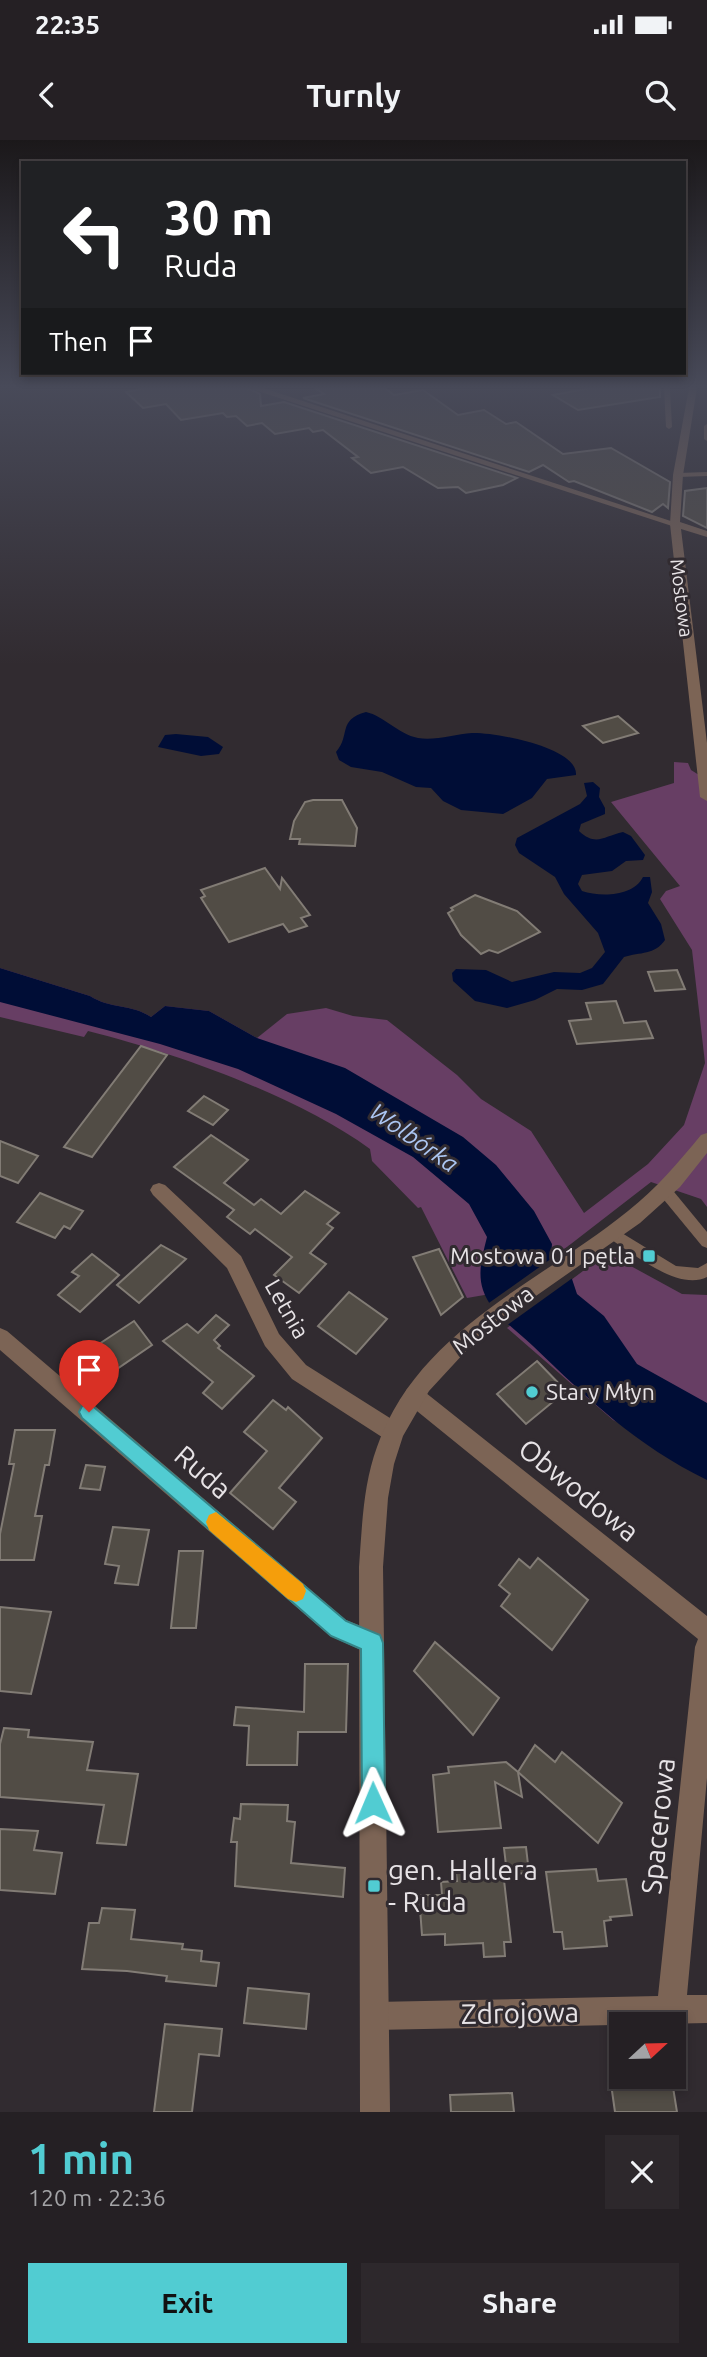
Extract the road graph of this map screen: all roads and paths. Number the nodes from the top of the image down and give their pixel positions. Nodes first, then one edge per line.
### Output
1 (538, 480) edge
2 (678, 480) edge
3 (675, 524) junction
4 (707, 534) edge
5 (707, 797) edge
6 (707, 1140) edge
7 (159, 1189) dead end
8 (665, 1191) junction
9 (612, 1233) junction
10 (707, 1242) edge
11 (707, 1269) edge
12 (2, 1341) edge
13 (414, 1396) junction
14 (393, 1432) junction
15 (707, 1631) edge
16 (372, 1643) junction
17 (707, 1647) edge
18 (707, 2009) edge
19 (671, 2011) junction
20 (375, 2015) junction
21 (375, 2112) edge

1 - 3 street
2 - 3 street, Mostowa
3 - 4 street
3 - 5 street, Mostowa
6 - 8 street, Mostowa
7 - 14 street, Letnia
8 - 9 street, Mostowa
8 - 10 lane
9 - 11 lane
9 - 13 street, Mostowa
12 - 16 street, Ruda
13 - 14 street, Mostowa
13 - 15 street, Obwodowa
14 - 16 street, Mostowa
16 - 20 street, Mostowa
17 - 19 street, Spacerowa
18 - 19 street, Zdrojowa
19 - 20 street, Zdrojowa
20 - 21 street, Mostowa

